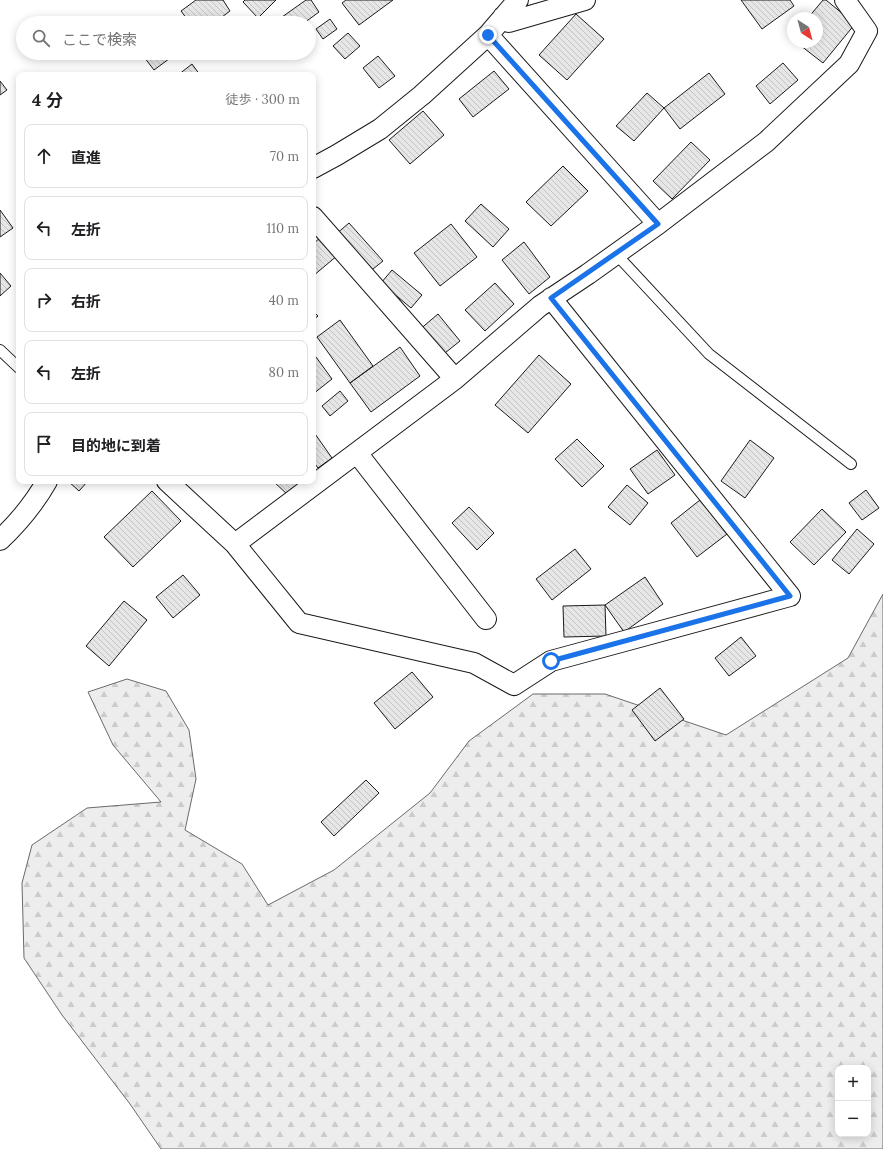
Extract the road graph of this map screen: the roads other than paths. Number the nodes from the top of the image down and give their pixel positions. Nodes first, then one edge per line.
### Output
1 (518, 0) edge
2 (585, 0) edge
3 (845, 0) edge
4 (503, 17) junction
5 (488, 35) junction
6 (316, 166) edge
7 (316, 220) edge
8 (658, 224) junction
9 (616, 254) junction
10 (551, 298) junction
11 (0, 350) edge
12 (16, 365) edge
13 (455, 379) junction
14 (357, 453) junction
15 (851, 464) dead end
16 (45, 484) edge
17 (170, 484) edge
18 (315, 484) edge
19 (316, 484) edge
20 (0, 540) edge
21 (235, 544) junction
22 (486, 619) dead end

1 - 4 street
2 - 4 street
3 - 8 street
4 - 5 street
5 - 6 street
5 - 8 street
7 - 13 street
8 - 9 street
9 - 10 street
9 - 15 lane
10 - 13 street
10 - 21 street
11 - 12 lane
13 - 14 street
14 - 19 street
14 - 22 street
16 - 20 street
17 - 21 street
18 - 21 street

